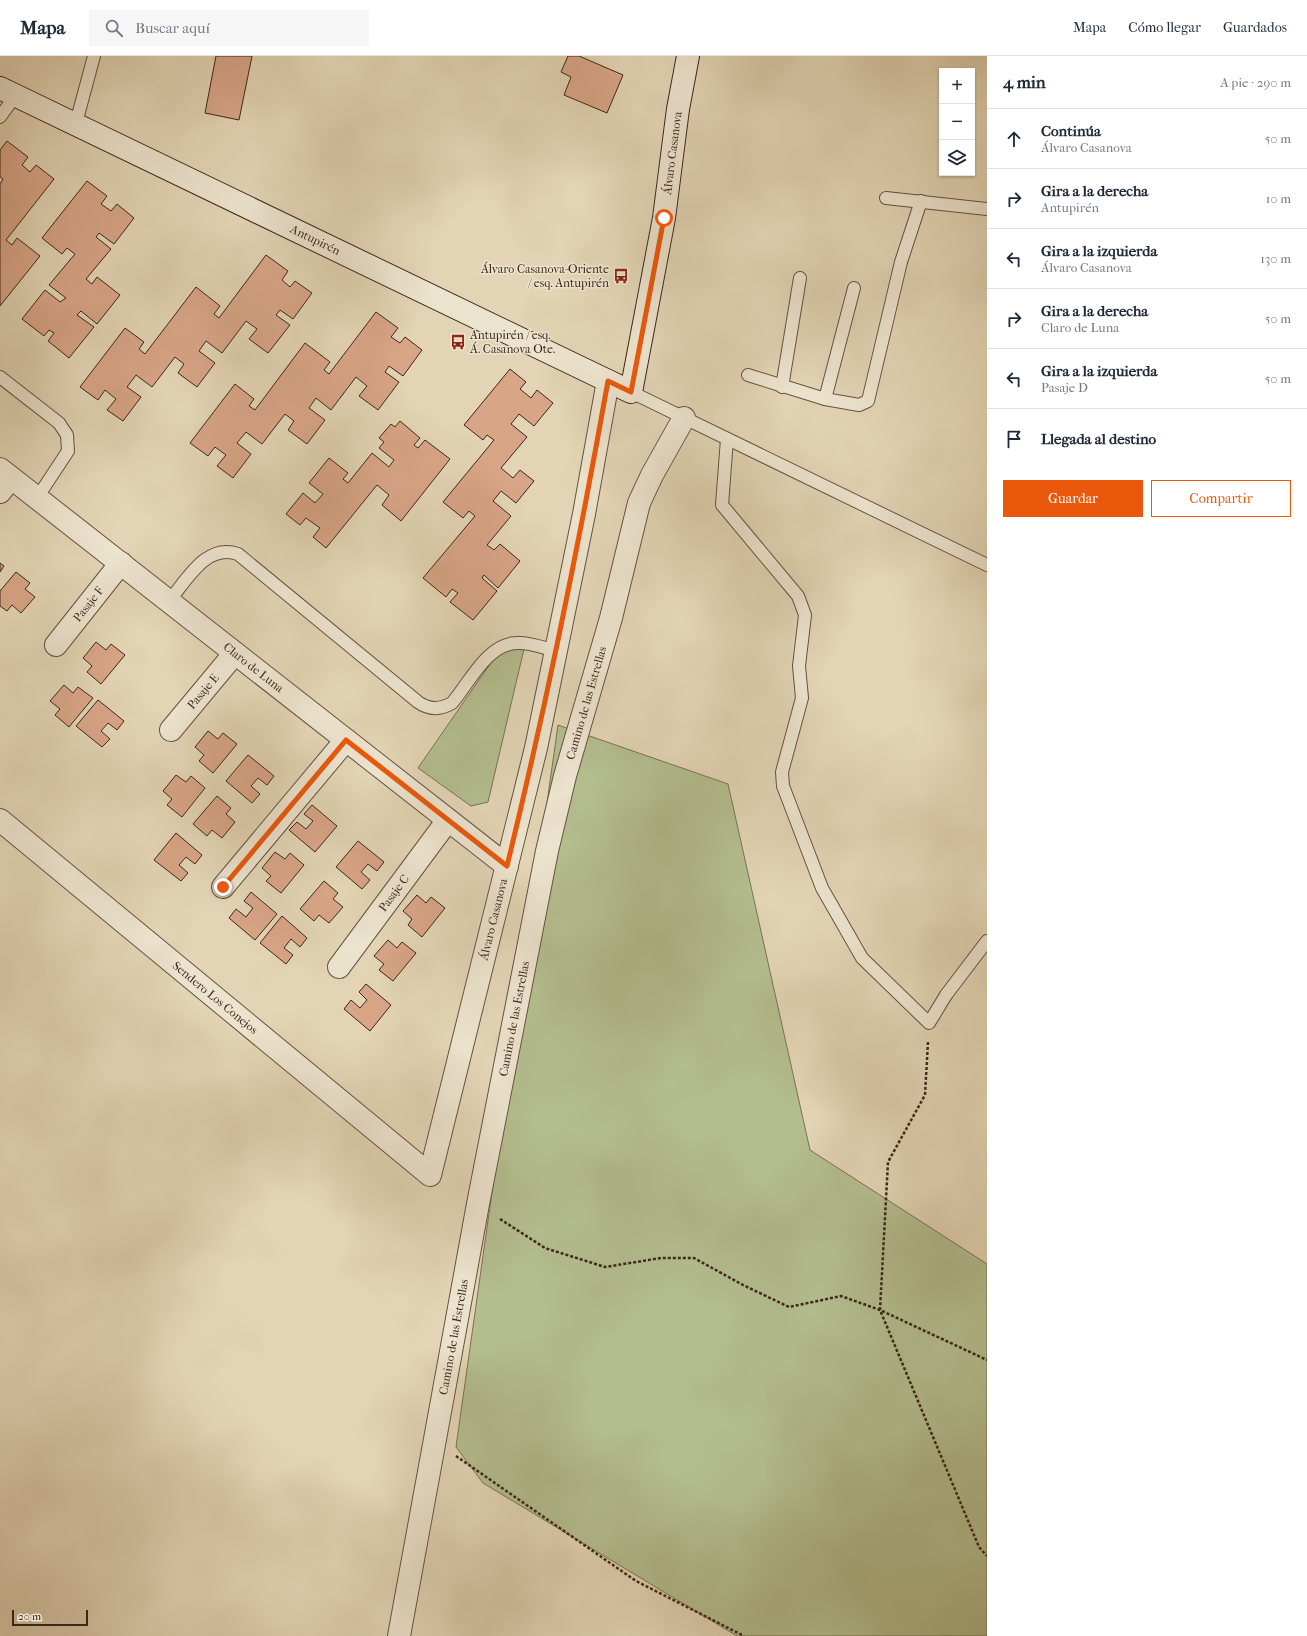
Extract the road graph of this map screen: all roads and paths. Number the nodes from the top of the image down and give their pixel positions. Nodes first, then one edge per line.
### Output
1 (94, 56) edge
2 (688, 56) edge
3 (8, 92) edge
4 (0, 117) edge
5 (76, 123) junction
6 (886, 198) dead end
7 (921, 201) junction
8 (987, 209) edge
9 (800, 278) dead end
10 (854, 288) dead end
11 (748, 375) dead end
12 (0, 377) edge
13 (608, 381) junction
14 (782, 387) junction
15 (631, 392) junction
16 (825, 399) junction
17 (684, 418) junction
18 (728, 439) junction
19 (4, 479) edge
20 (37, 498) junction
21 (121, 563) junction
22 (987, 565) edge
23 (169, 601) junction
24 (56, 645) dead end
25 (556, 651) junction
26 (235, 652) junction
27 (171, 730) dead end
28 (346, 740) junction
29 (0, 820) edge
30 (448, 820) junction
31 (507, 866) junction
32 (223, 887) dead end
33 (987, 941) edge
34 (339, 967) dead end
35 (929, 1023) junction
36 (430, 1175) joint
37 (478, 1204) junction
38 (880, 1310) junction
39 (987, 1360) edge
40 (435, 1441) junction
41 (987, 1556) edge
42 (399, 1636) edge
43 (744, 1636) edge

1 - 5 lane
2 - 15 street, Álvaro Casanova
3 - 4 lane
3 - 5 street, Antupirén
5 - 13 street, Antupirén
6 - 7 lane
7 - 8 lane
7 - 16 lane
9 - 14 lane
10 - 16 lane
11 - 14 lane
12 - 20 lane
13 - 15 street, Antupirén
13 - 25 street, Álvaro Casanova
14 - 16 lane
15 - 17 lane
17 - 18 lane
17 - 37 street, Camino de las Estrellas
18 - 22 lane
18 - 35 lane
19 - 20 street, Claro de Luna
20 - 21 street, Claro de Luna
21 - 23 street, Claro de Luna
21 - 24 street, Pasaje F
23 - 25 lane
23 - 26 street, Claro de Luna
25 - 31 street, Álvaro Casanova
26 - 27 street, Pasaje E
26 - 28 street, Claro de Luna
28 - 30 street, Claro de Luna
28 - 32 street
29 - 36 street, Sendero Los Conejos
30 - 31 street, Claro de Luna
30 - 34 street, Pasaje C
31 - 36 street, Álvaro Casanova
33 - 35 lane
35 - 38 path
37 - 38 path
37 - 40 street, Camino de las Estrellas
38 - 39 path
38 - 41 path
40 - 42 street, Camino de las Estrellas
40 - 43 path

